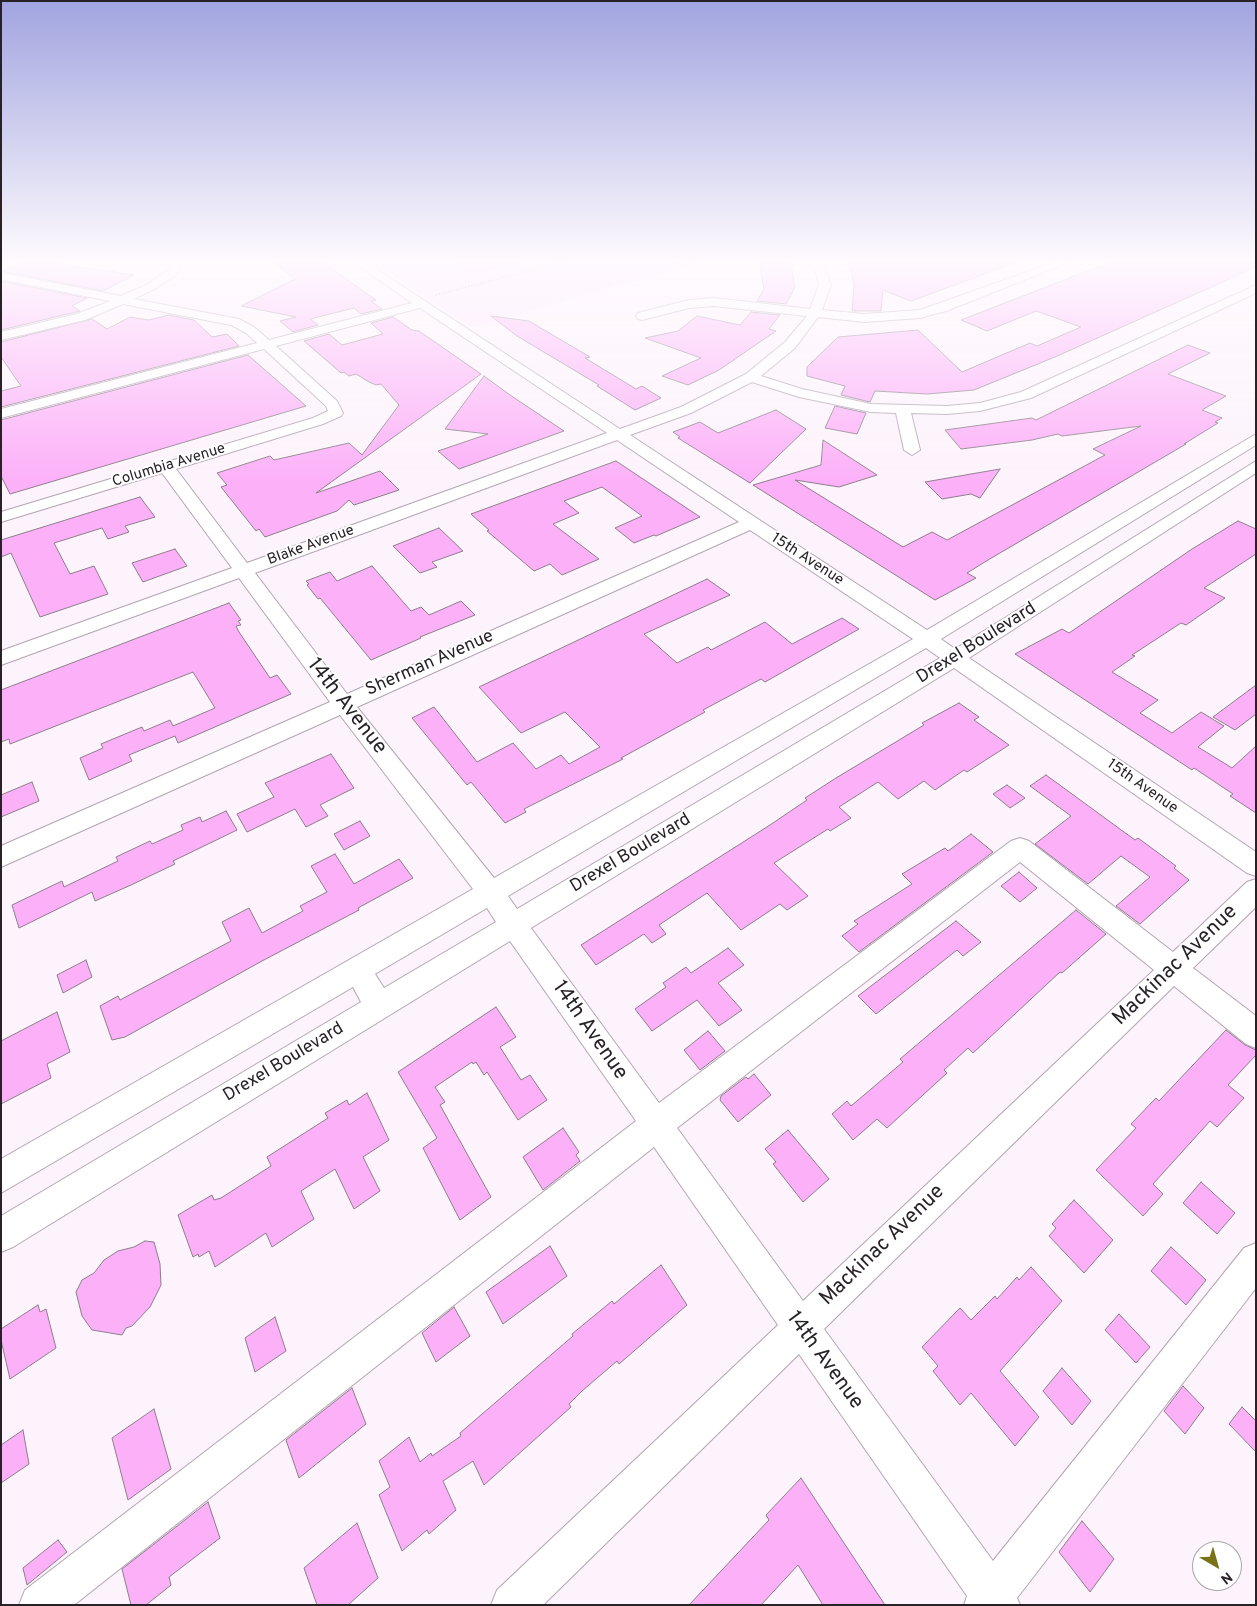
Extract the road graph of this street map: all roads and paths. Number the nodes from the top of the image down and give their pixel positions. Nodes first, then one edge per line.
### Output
1 (254, 334) edge
2 (306, 334) edge
3 (476, 334) edge
4 (798, 334) edge
5 (1157, 334) edge
6 (267, 345) junction
7 (751, 377) junction
8 (904, 410) junction
9 (1, 414) edge
10 (620, 434) junction
11 (1255, 440) edge
12 (912, 450) dead end
13 (1256, 466) edge
14 (166, 467) junction
15 (1, 517) edge
16 (751, 523) junction
17 (243, 571) junction
18 (995, 598) junction
19 (1023, 615) junction
20 (927, 639) junction
21 (1, 658) edge
22 (955, 658) junction
23 (851, 684) junction
24 (342, 703) junction
25 (879, 704) junction
26 (605, 827) junction
27 (630, 854) junction
28 (1, 857) edge
29 (1256, 866) edge
30 (1256, 890) edge
31 (491, 893) junction
32 (514, 924) junction
33 (1174, 969) junction
34 (358, 970) junction
35 (379, 1006) junction
36 (1256, 1034) edge
37 (655, 1126) junction
38 (1, 1177) edge
39 (1, 1234) edge
40 (1256, 1260) edge
41 (800, 1327) junction
42 (992, 1602) edge
43 (40, 1605) edge
44 (512, 1605) edge

1 - 6 street
2 - 6 street
3 - 10 street, 15th Avenue
4 - 7 street, Blake Avenue
5 - 8 street
6 - 9 street
6 - 14 street, Columbia Avenue
7 - 8 street
7 - 10 street, Blake Avenue
8 - 12 street
10 - 16 street, 15th Avenue
10 - 17 street, Blake Avenue
11 - 18 street, Drexel Boulevard
13 - 19 street, Drexel Boulevard
14 - 15 street, Columbia Avenue
14 - 17 street, 14th Avenue
16 - 20 street, 15th Avenue
16 - 24 street, Sherman Avenue
17 - 21 street, Blake Avenue
17 - 24 street, 14th Avenue
18 - 19 street
18 - 20 street, Drexel Boulevard
19 - 22 street, Drexel Boulevard
20 - 22 street, 15th Avenue
20 - 23 street, Drexel Boulevard
22 - 25 street, Drexel Boulevard
22 - 29 street, 15th Avenue
23 - 25 street
23 - 26 street, Drexel Boulevard
24 - 28 street, Sherman Avenue
24 - 31 street, 14th Avenue
25 - 27 street, Drexel Boulevard
26 - 27 street
26 - 31 street, Drexel Boulevard
27 - 32 street, Drexel Boulevard
30 - 33 street, Mackinac Avenue
31 - 32 street, 14th Avenue
31 - 34 street, Drexel Boulevard
32 - 35 street, Drexel Boulevard
32 - 37 street, 14th Avenue
33 - 36 street
33 - 37 street
33 - 41 street, Mackinac Avenue
34 - 35 street
34 - 38 street, Drexel Boulevard
35 - 39 street, Drexel Boulevard
37 - 41 street, 14th Avenue
37 - 43 street
40 - 42 street
41 - 42 street, 14th Avenue
41 - 44 street, Mackinac Avenue

